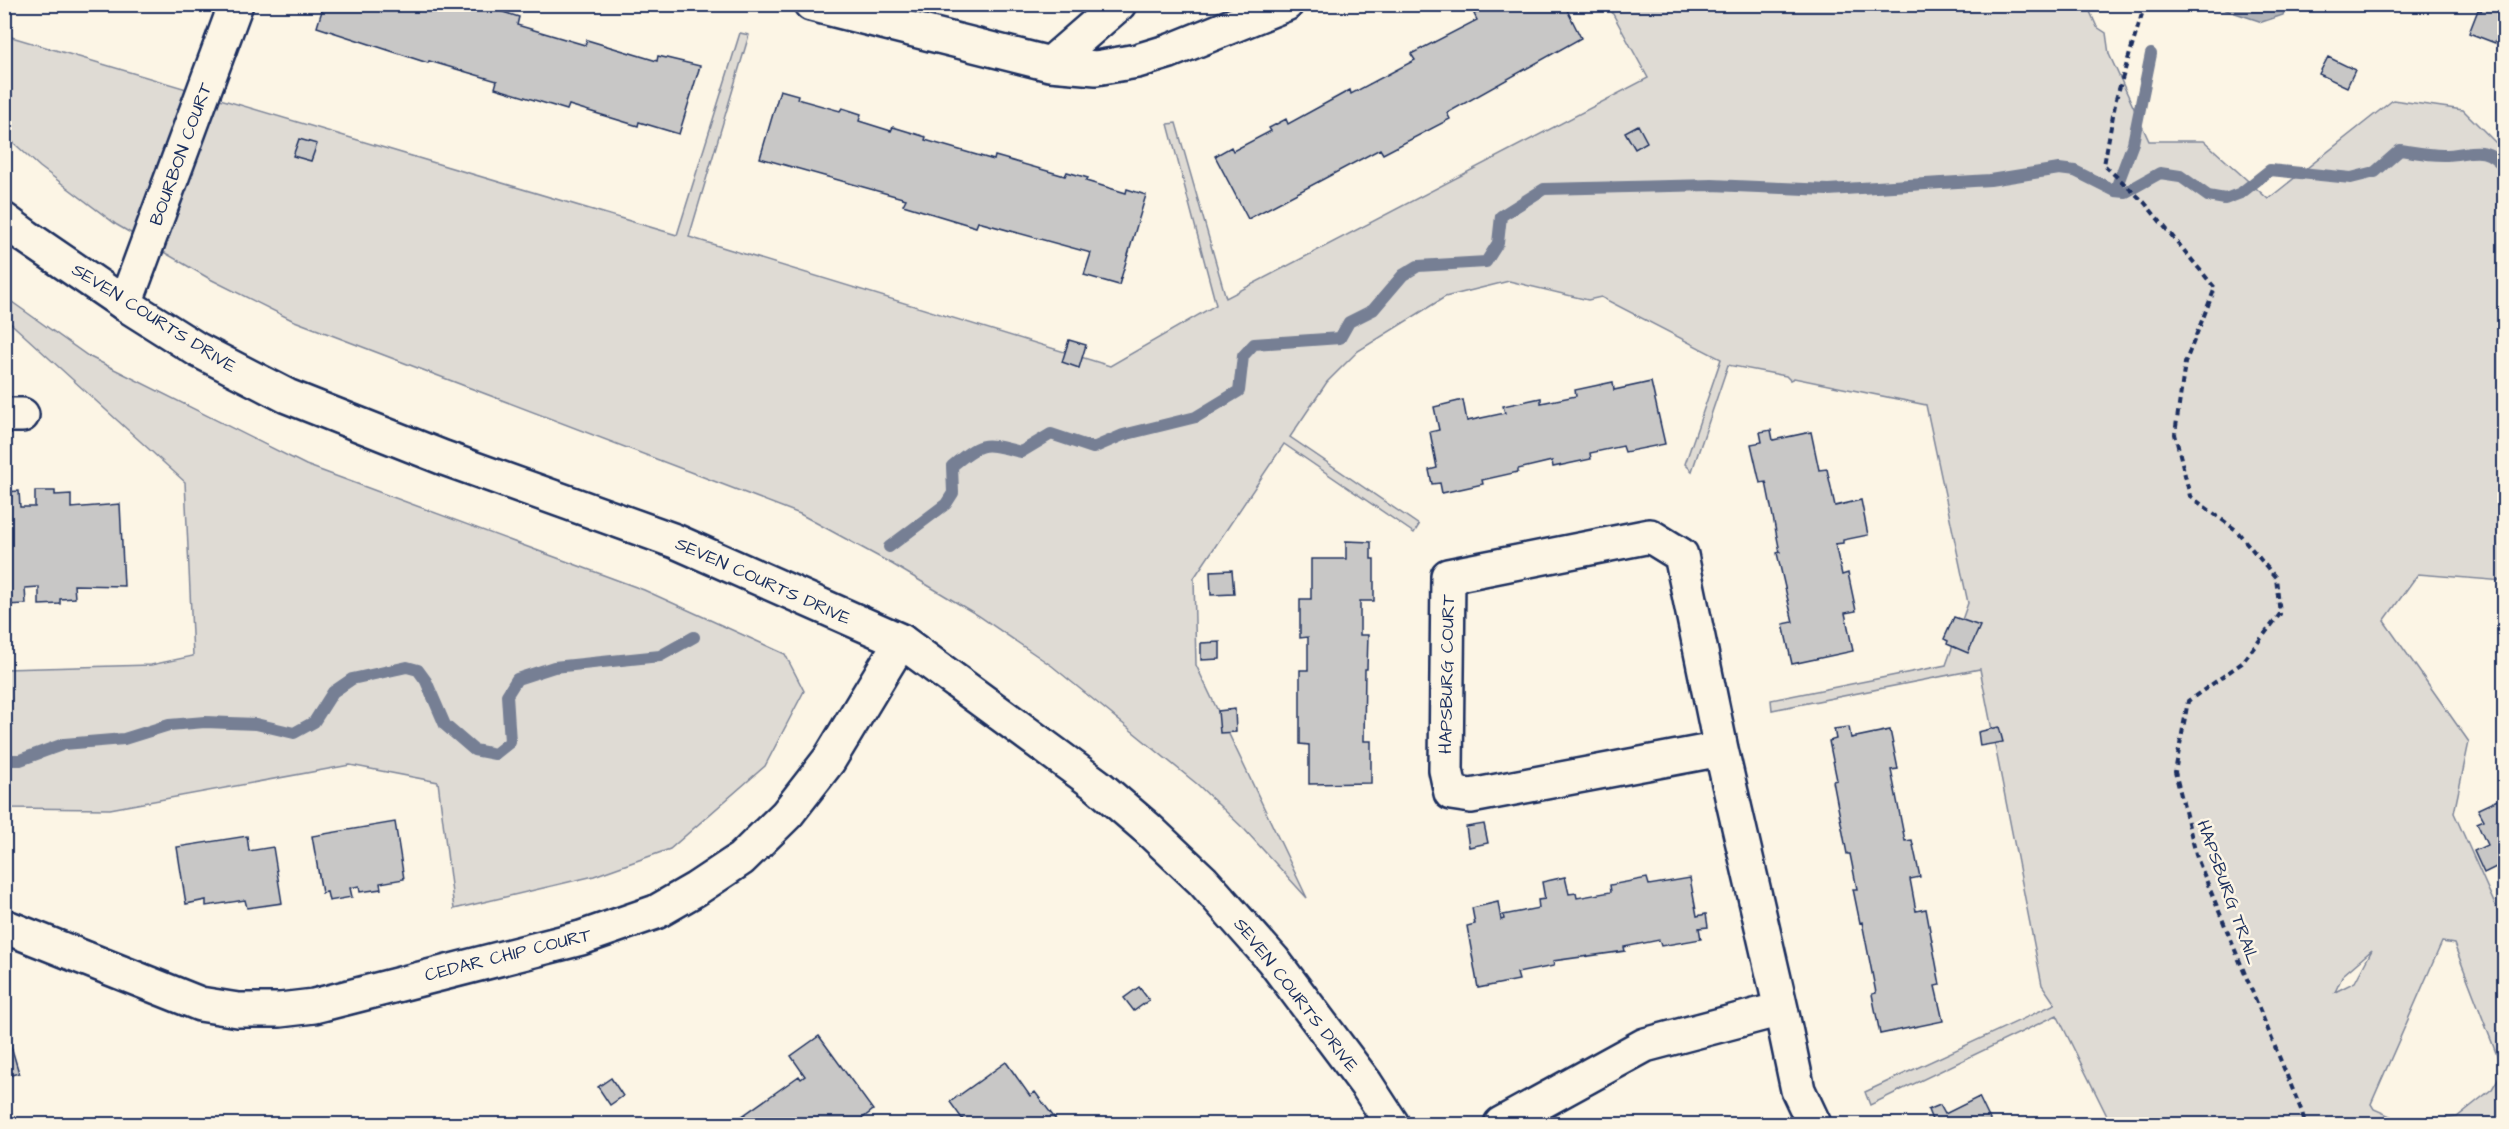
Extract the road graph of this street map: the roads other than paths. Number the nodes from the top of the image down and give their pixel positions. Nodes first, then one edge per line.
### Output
1 (237, 4) edge
2 (811, 4) edge
3 (1119, 4) edge
4 (1286, 4) edge
5 (1050, 64) junction
6 (4, 220) edge
7 (125, 304) junction
8 (901, 641) junction
9 (1721, 748) junction
10 (4, 926) edge
11 (1782, 1009) junction
12 (1392, 1125) edge
13 (1501, 1125) edge
14 (1814, 1125) edge

1 - 7 street, BOURBON COURT
2 - 5 street
3 - 5 street
4 - 5 street
6 - 7 street, SEVEN COURTS DRIVE
7 - 8 street, SEVEN COURTS DRIVE
8 - 10 street, CEDAR CHIP COURT
8 - 12 street, SEVEN COURTS DRIVE
9 - 9 street, HAPSBURG COURT
9 - 11 street, HAPSBURG COURT
11 - 13 street
11 - 14 street, HAPSBURG COURT

